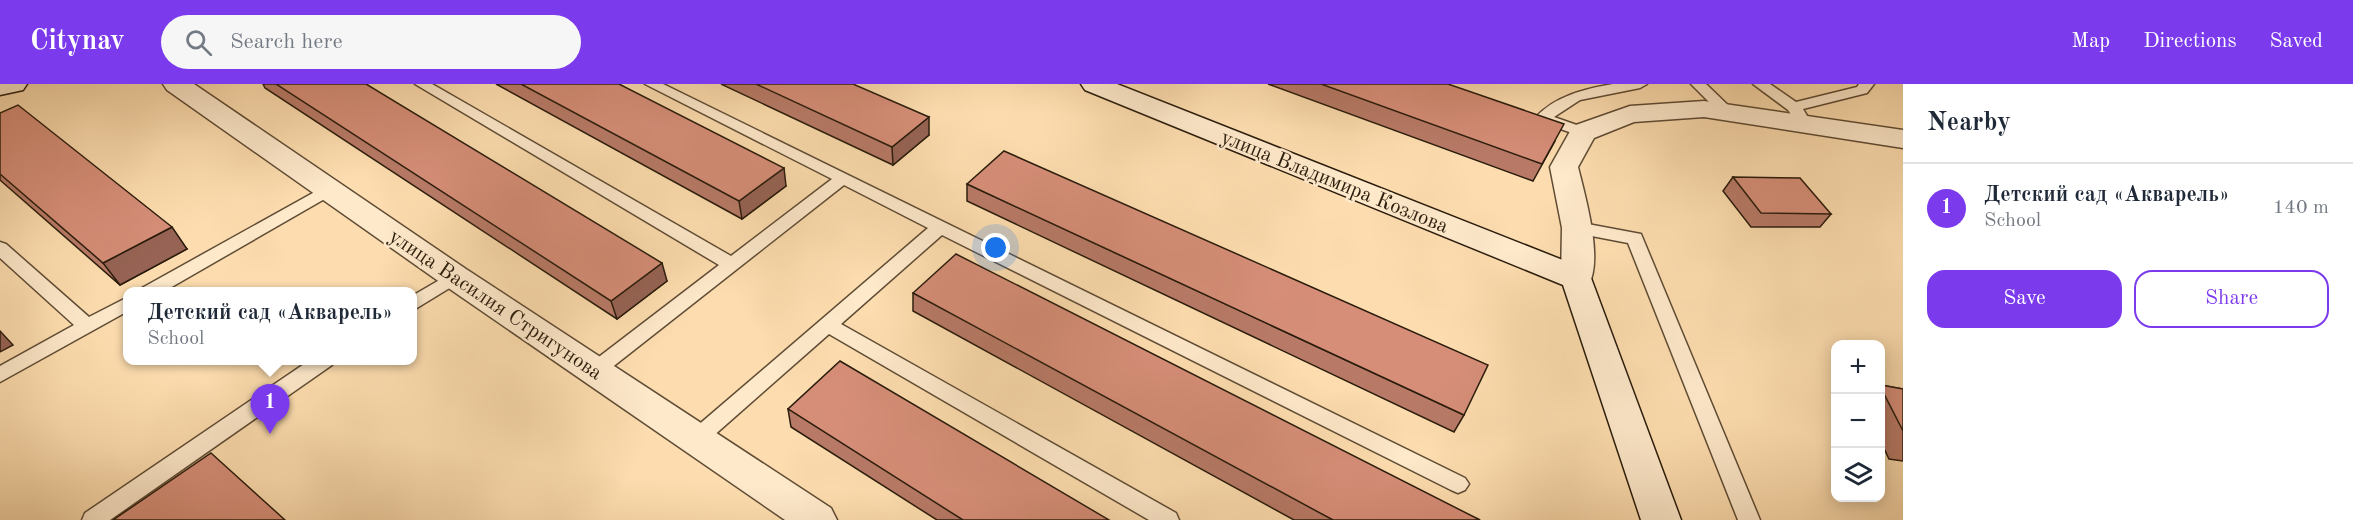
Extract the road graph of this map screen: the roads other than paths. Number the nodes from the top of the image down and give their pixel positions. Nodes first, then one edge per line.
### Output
1 (14, 84) edge
2 (176, 84) edge
3 (422, 84) edge
4 (652, 84) edge
5 (1094, 84) edge
6 (1640, 84) edge
7 (1698, 84) edge
8 (1760, 84) edge
9 (1867, 84) edge
10 (0, 87) edge
11 (1522, 111) edge
12 (1728, 112) junction
13 (1799, 115) junction
14 (1545, 119) junction
15 (1583, 132) junction
16 (1903, 139) edge
17 (843, 178) junction
18 (329, 189) junction
19 (940, 227) junction
20 (1577, 228) junction
21 (0, 248) edge
22 (730, 264) junction
23 (455, 277) junction
24 (1577, 278) junction
25 (155, 287) edge
26 (417, 301) edge
27 (123, 306) edge
28 (828, 325) junction
29 (87, 326) junction
30 (319, 365) edge
31 (594, 371) junction
32 (0, 375) edge
33 (696, 439) junction
34 (1458, 484) dead end
35 (93, 520) edge
36 (817, 520) edge
37 (1168, 520) edge
38 (1661, 520) edge
39 (1749, 520) edge

1 - 10 street
2 - 18 street, улица Василия Стригунова
3 - 22 lane
4 - 17 lane
5 - 24 street, улица Владимира Козлова
6 - 14 lane
7 - 12 lane
8 - 13 lane
9 - 13 lane
11 - 14 lane
12 - 13 street
12 - 15 street
13 - 16 street
14 - 15 lane
15 - 20 street
17 - 19 lane
17 - 22 lane
18 - 23 street, улица Василия Стригунова
18 - 25 lane
19 - 28 lane
19 - 34 lane
20 - 24 street
20 - 39 lane
21 - 29 lane
22 - 31 lane
23 - 26 lane
23 - 31 street, улица Василия Стригунова
24 - 38 street
27 - 29 lane
28 - 33 lane
28 - 37 lane
29 - 32 lane
30 - 35 lane
31 - 33 street, улица Василия Стригунова
33 - 36 street, улица Василия Стригунова

